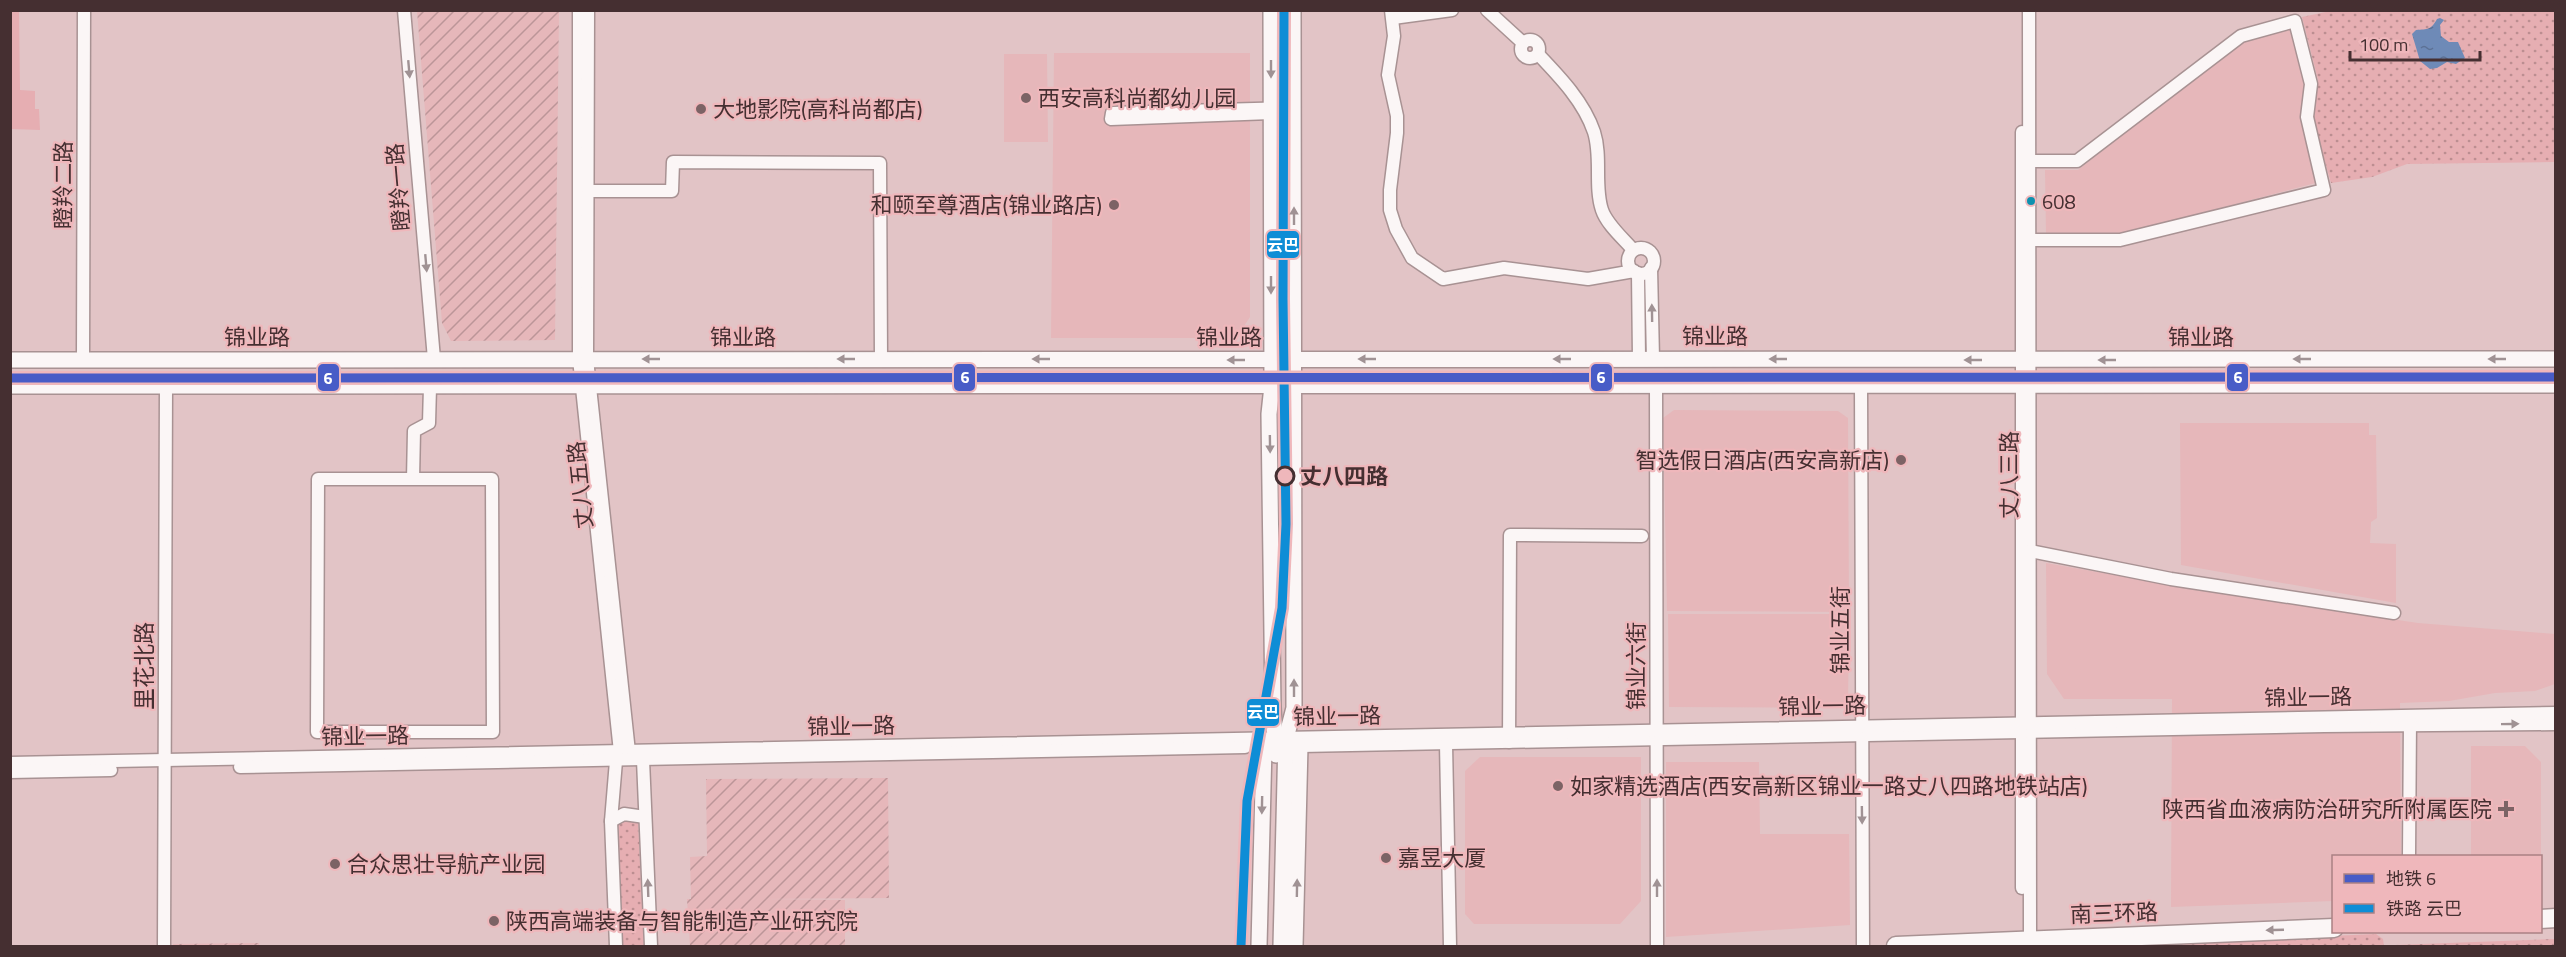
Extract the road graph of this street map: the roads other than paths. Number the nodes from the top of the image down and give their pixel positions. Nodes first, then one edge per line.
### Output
1 (84, 10) edge
2 (404, 10) edge
3 (579, 10) edge
4 (588, 10) edge
5 (1271, 10) edge
6 (1293, 10) edge
7 (1452, 10) edge
8 (1487, 10) edge
9 (2021, 10) edge
10 (2029, 10) edge
11 (1392, 14) edge
12 (1271, 111) junction
13 (1294, 112) junction
14 (2030, 161) junction
15 (588, 191) junction
16 (2031, 240) junction
17 (1633, 250) junction
18 (1652, 268) junction
19 (1636, 272) junction
20 (434, 359) junction
21 (583, 359) junction
22 (880, 359) junction
23 (1271, 359) junction
24 (1294, 359) junction
25 (1646, 359) junction
26 (2556, 359) edge
27 (10, 360) edge
28 (83, 360) junction
29 (2026, 360) junction
30 (1656, 385) junction
31 (2556, 385) edge
32 (10, 386) edge
33 (166, 386) junction
34 (586, 386) junction
35 (1272, 386) junction
36 (1294, 386) junction
37 (1861, 386) junction
38 (2026, 386) junction
39 (430, 387) junction
40 (413, 479) junction
41 (1642, 536) dead end
42 (2030, 551) junction
43 (2394, 613) dead end
44 (2556, 713) edge
45 (2410, 721) junction
46 (2556, 724) edge
47 (2027, 728) junction
48 (1861, 730) junction
49 (1657, 736) junction
50 (1509, 738) junction
51 (1281, 744) junction
52 (1446, 744) junction
53 (622, 755) junction
54 (643, 760) junction
55 (10, 763) edge
56 (164, 764) junction
57 (10, 772) edge
58 (1280, 808) junction
59 (645, 817) junction
60 (611, 820) junction
61 (2409, 855) edge
62 (2332, 928) edge
63 (2026, 940) junction
64 (164, 946) edge
65 (616, 946) edge
66 (651, 946) edge
67 (1259, 946) edge
68 (1272, 946) edge
69 (1281, 946) edge
70 (1295, 946) edge
71 (1450, 946) edge
72 (1657, 946) edge
73 (1863, 946) edge
74 (1896, 946) edge

1 - 28 street, 瞪羚二路
2 -> 20 street, 瞪羚一路
3 - 21 street, 丈八五路
4 - 15 street, 丈八五路
5 -> 12 main road
6 - 13 main road
7 - 11 street
8 - 17 street
9 - 29 street, 丈八三路
10 - 14 street, 丈八三路
11 - 19 street
12 - 12 street
12 - 13 street
12 -> 23 main road
24 -> 13 main road
14 - 16 street, 丈八三路
14 - 16 street
15 - 21 street, 丈八五路
15 - 22 street
16 - 29 street, 丈八三路
17 - 18 street
17 - 19 street
18 - 19 street
25 -> 18 street
19 - 25 street
20 - 21 main road, 锦业路
20 - 28 main road, 锦业路
22 -> 21 main road, 锦业路
21 - 34 street, 丈八五路
23 -> 22 main road, 锦业路
23 - 24 main road, 锦业路
23 - 35 main road
25 -> 24 main road, 锦业路
24 - 36 main road
29 -> 25 main road, 锦业路
26 -> 29 main road, 锦业路
27 - 28 main road, 锦业路
29 - 38 street, 丈八三路
30 - 36 main road
30 - 37 main road
30 - 49 street, 锦业六街
31 - 38 main road
32 - 33 main road
33 - 39 main road
33 - 56 street, 里花北路
34 - 35 main road
34 - 39 main road
34 - 53 street, 丈八五路
35 - 36 main road
35 -> 51 main road
51 -> 36 main road
37 - 38 main road
37 - 48 street, 锦业五街
38 - 42 street, 丈八三路
38 - 47 street, 丈八三路
39 - 40 street
40 - 40 street
41 - 50 street
42 - 43 street
42 - 47 street, 丈八三路
44 - 45 street, 锦业一路
45 -> 46 street, 锦业一路
45 - 47 street, 锦业一路
45 - 61 street
47 - 48 street, 锦业一路
47 - 63 street, 丈八三路
48 - 49 street, 锦业一路
48 -> 73 street, 锦业五街
49 - 50 street, 锦业一路
72 -> 49 street, 锦业六街
50 - 51 street, 锦业一路
50 - 52 street, 锦业一路
51 - 52 street, 锦业一路
51 - 53 street, 锦业一路
51 - 54 street, 锦业一路
51 - 58 main road
51 -> 67 main road
70 -> 51 main road
52 - 71 street
53 - 54 street
53 - 56 street, 锦业一路
53 - 60 street, 丈八五路
54 - 59 street
55 - 56 street, 锦业一路
56 - 57 street, 锦业一路
56 - 64 street, 里花北路
58 - 68 main road
58 - 69 main road
59 - 60 street
66 -> 59 street
60 - 65 street, 丈八五路
62 -> 63 highway, 南三环路
63 - 74 highway, 南三环路

